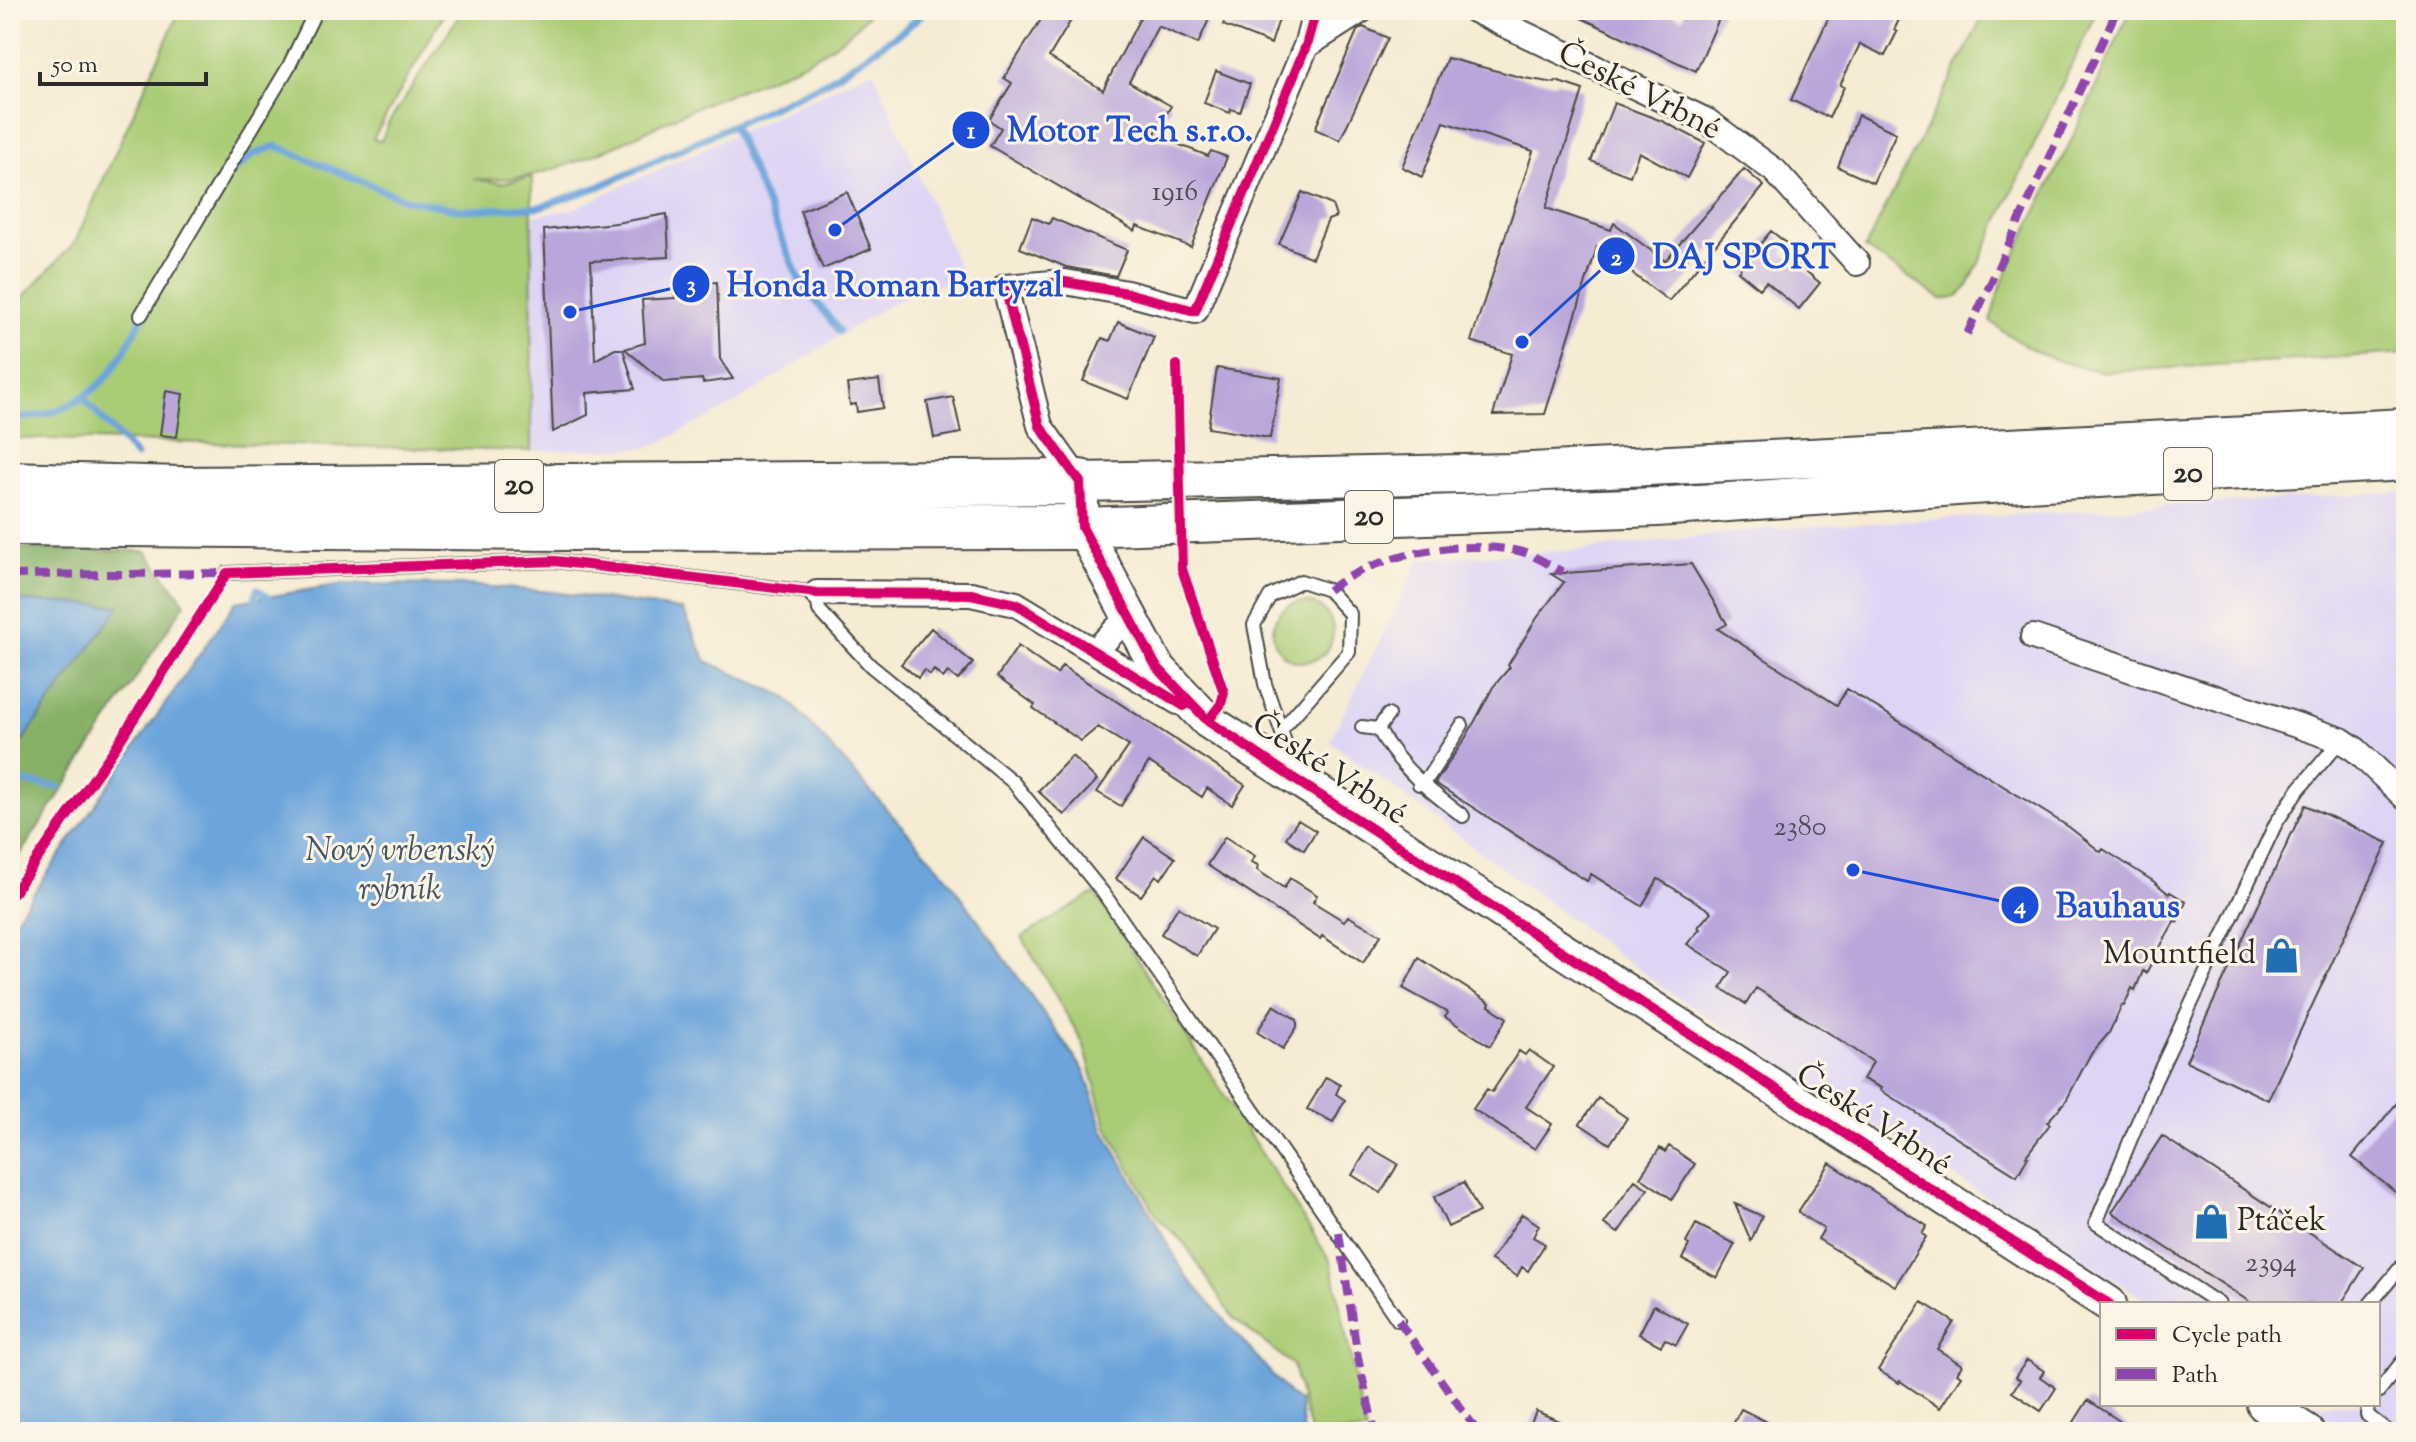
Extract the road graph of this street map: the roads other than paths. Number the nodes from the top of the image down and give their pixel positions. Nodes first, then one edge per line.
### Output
1 (316, 10) edge
2 (1316, 10) edge
3 (1362, 10) edge
4 (1474, 10) edge
5 (1306, 46) junction
6 (1857, 263) dead end
7 (141, 315) dead end
8 (2406, 428) edge
9 (2406, 461) edge
10 (1971, 468) junction
11 (1080, 482) junction
12 (10, 484) edge
13 (10, 523) edge
14 (1082, 527) junction
15 (227, 573) dead end
16 (817, 593) junction
17 (1129, 616) junction
18 (2033, 637) dead end
19 (1095, 651) junction
20 (1388, 715) dead end
21 (1208, 721) junction
22 (1462, 725) dead end
23 (1362, 727) dead end
24 (1282, 729) junction
25 (1378, 729) junction
26 (2341, 740) junction
27 (1299, 782) junction
28 (1419, 784) junction
29 (2406, 798) edge
30 (1463, 816) dead end
31 (2406, 1261) edge
32 (2106, 1302) edge
33 (2216, 1302) edge
34 (2372, 1302) edge
35 (1398, 1320) dead end
36 (2406, 1357) edge
37 (2380, 1390) edge
38 (2367, 1406) edge
39 (2389, 1432) edge

1 - 7 lane
2 - 5 street
3 - 5 street
4 - 6 street, České Vrbné
5 - 11 street
8 - 10 main road, 20
9 - 10 main road, 20
10 - 11 main road, 20
10 - 14 main road, 20
11 - 12 highway, 20
11 - 14 street, České Vrbné
13 - 14 highway, 20
14 - 17 street, České Vrbné
15 - 16 lane
16 - 19 street
16 - 35 lane
17 - 19 street
17 - 21 street, České Vrbné
18 - 26 street
19 - 21 street
20 - 25 lane
21 - 27 street, České Vrbné
22 - 28 lane
23 - 25 lane
24 - 24 lane
24 - 27 lane
25 - 28 lane
26 - 29 street
26 - 33 lane
27 - 32 street, České Vrbné
28 - 30 lane
31 - 34 lane
36 - 37 lane
38 - 39 lane

